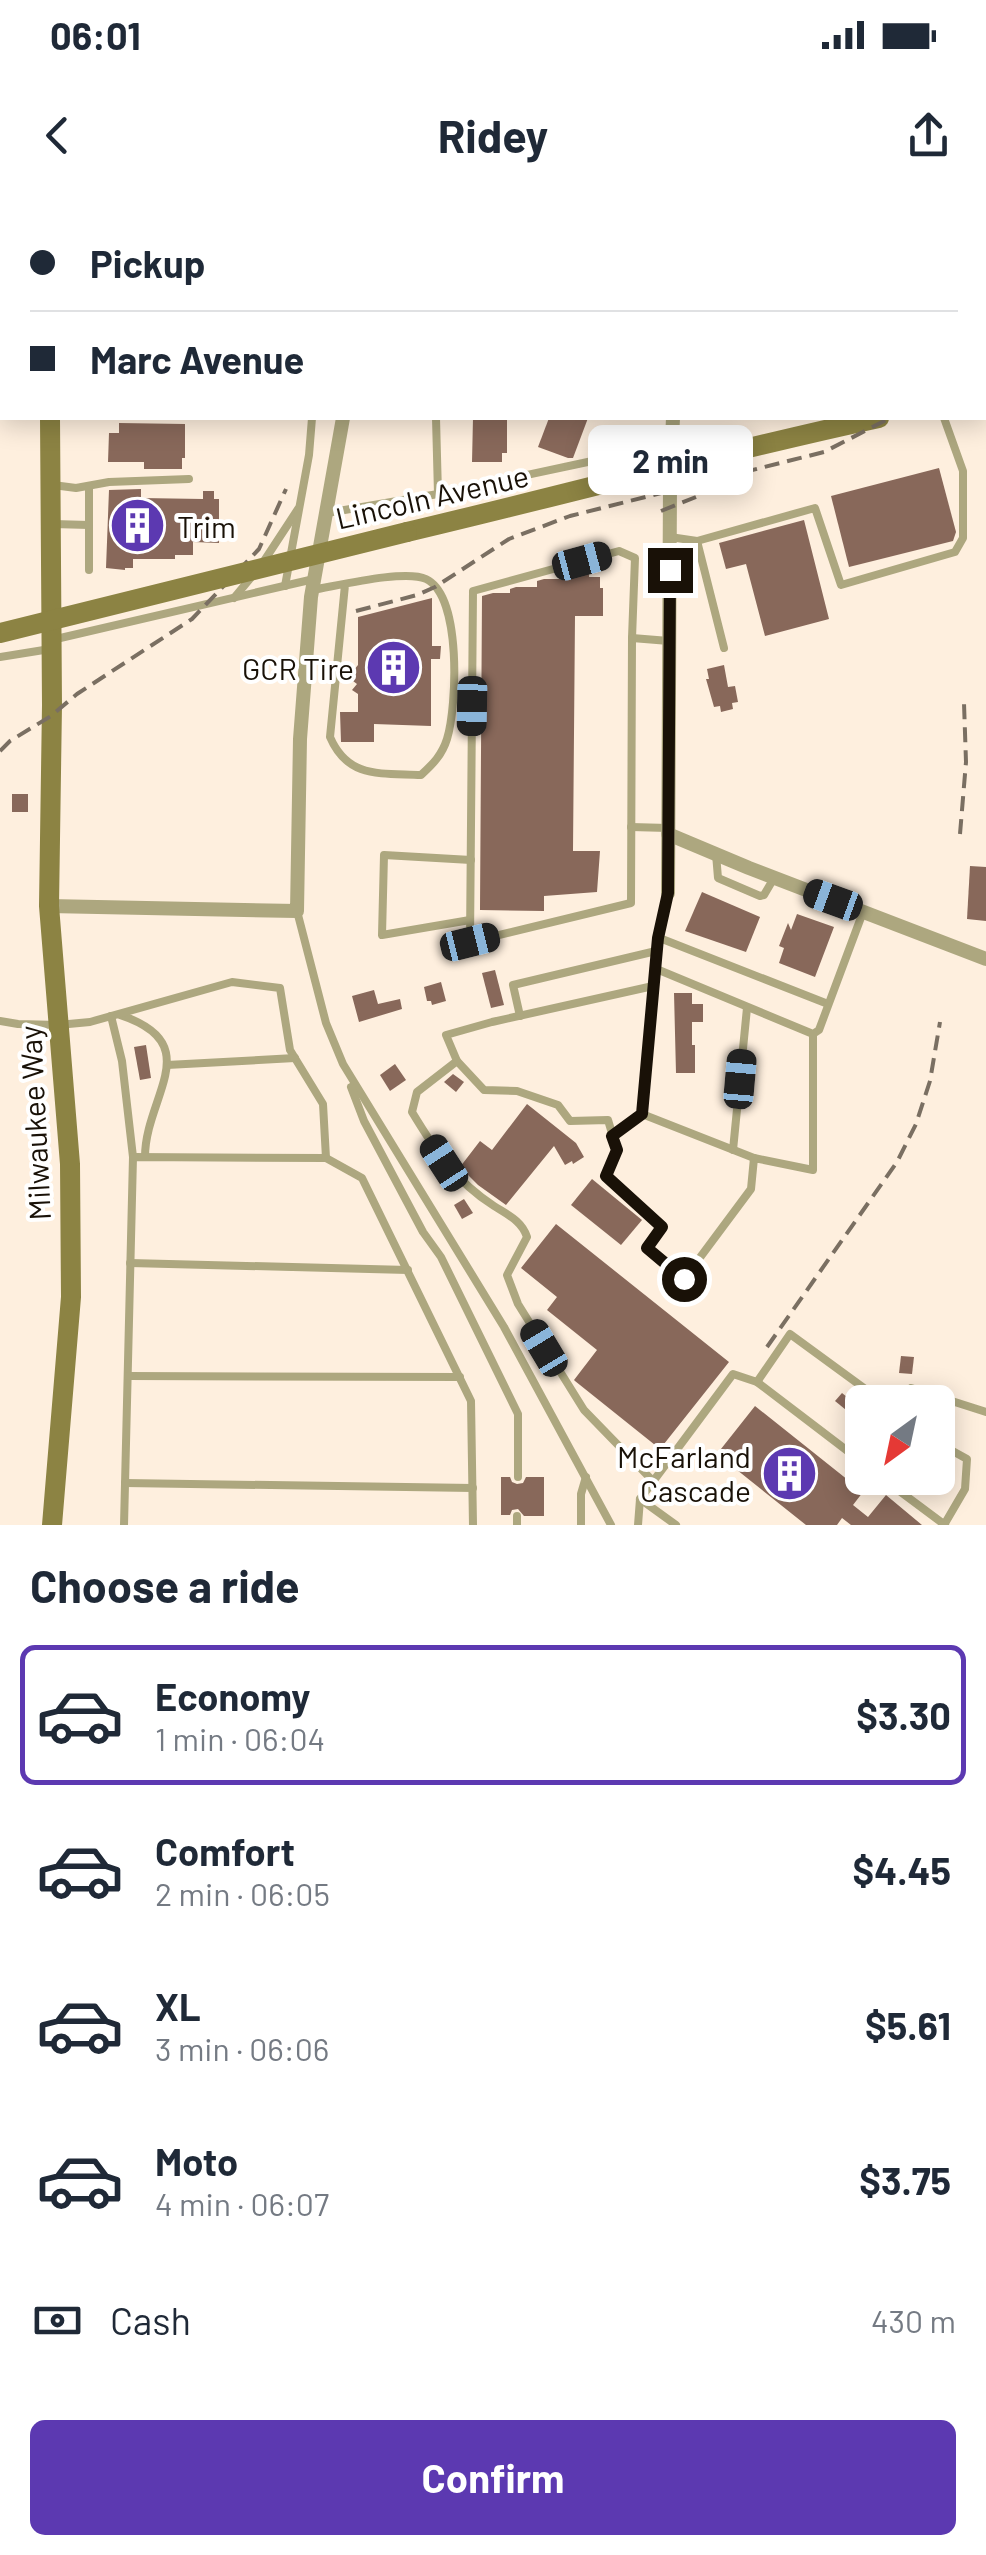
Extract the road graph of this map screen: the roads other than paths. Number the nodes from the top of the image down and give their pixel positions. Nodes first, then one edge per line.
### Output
1 (50, 420) edge
2 (312, 420) edge
3 (344, 420) edge
4 (436, 420) edge
5 (673, 420) edge
6 (858, 420) edge
7 (945, 420) edge
8 (817, 424) edge
9 (597, 460) road end
10 (670, 467) junction
11 (189, 479) dead end
12 (49, 484) junction
13 (89, 487) junction
14 (438, 494) junction
15 (300, 505) junction
16 (326, 513) junction
17 (50, 524) junction
18 (88, 524) junction
19 (670, 537) junction
20 (697, 541) junction
21 (89, 570) dead end
22 (314, 585) junction
23 (344, 585) junction
24 (285, 586) junction
25 (234, 598) junction
26 (0, 634) edge
27 (632, 638) junction
28 (670, 641) junction
29 (51, 645) junction
30 (724, 648) dead end
31 (0, 657) edge
32 (631, 827) junction
33 (668, 831) junction
34 (716, 854) junction
35 (470, 860) junction
36 (774, 878) junction
37 (668, 893) joint
38 (48, 906) junction
39 (297, 912) junction
40 (863, 912) junction
41 (470, 920) junction
42 (658, 938) junction
43 (656, 951) junction
44 (986, 958) edge
45 (654, 968) junction
46 (653, 986) junction
47 (828, 1004) junction
48 (747, 1008) junction
49 (114, 1015) junction
50 (520, 1016) junction
51 (0, 1021) edge
52 (58, 1025) junction
53 (813, 1034) junction
54 (295, 1058) junction
55 (456, 1062) junction
56 (342, 1064) junction
57 (168, 1065) junction
58 (642, 1114) junction
59 (612, 1136) junction
60 (734, 1150) junction
61 (133, 1156) junction
62 (146, 1157) junction
63 (326, 1158) junction
64 (754, 1158) junction
65 (130, 1263) junction
66 (408, 1270) junction
67 (128, 1376) junction
68 (460, 1377) junction
69 (757, 1382) junction
70 (860, 1385) edge
71 (955, 1402) edge
72 (986, 1412) edge
73 (845, 1449) edge
74 (955, 1452) edge
75 (518, 1477) dead end
76 (586, 1478) junction
77 (653, 1481) junction
78 (125, 1484) junction
79 (473, 1488) junction
80 (904, 1495) edge
81 (640, 1499) junction
82 (52, 1525) edge
83 (124, 1525) edge
84 (473, 1525) edge
85 (581, 1525) edge
86 (612, 1525) edge
87 (638, 1525) edge
88 (676, 1525) edge
89 (944, 1525) edge

1 - 12 street, Milwaukee Way
2 - 15 lane
3 - 16 street
4 - 14 lane
5 - 10 street
6 - 8 street, Lincoln Avenue
7 - 20 lane
8 - 10 street, Lincoln Avenue
9 - 14 lane
10 - 19 street
10 - 26 street, Lincoln Avenue, bridge
11 - 13 lane
12 - 13 lane
12 - 17 street, Milwaukee Way
13 - 18 lane
14 - 16 lane
15 - 24 lane
15 - 25 lane
16 - 22 street
17 - 18 lane
17 - 29 street, Milwaukee Way
18 - 21 lane
19 - 20 lane
19 - 28 street
20 - 30 lane
22 - 23 lane
22 - 24 lane
22 - 39 street
23 - 23 lane
24 - 25 lane
25 - 29 lane
27 - 28 lane
27 - 32 lane
27 - 35 lane
28 - 33 street
29 - 31 lane
29 - 38 street, Milwaukee Way
32 - 33 lane
32 - 41 lane
33 - 34 street
33 - 37 street
34 - 36 street
34 - 36 lane
35 - 41 lane
35 - 41 lane
36 - 40 street
37 - 42 lane
38 - 39 street
38 - 52 street, Milwaukee Way
39 - 56 lane
40 - 44 street
40 - 47 lane
42 - 43 lane
42 - 47 lane
43 - 45 lane
43 - 50 lane
45 - 46 lane
45 - 48 lane
46 - 50 lane
46 - 58 lane
47 - 53 lane
48 - 53 lane
48 - 60 lane
49 - 52 lane
49 - 54 lane
49 - 57 lane
49 - 61 lane
50 - 55 lane
51 - 52 lane
52 - 82 street, Milwaukee Way
53 - 64 lane
54 - 57 lane
54 - 63 lane
55 - 59 lane
55 - 77 lane
56 - 75 lane
56 - 76 lane
57 - 62 lane
58 - 59 lane
58 - 60 lane
59 - 64 lane
60 - 64 lane
61 - 62 lane
61 - 65 lane
62 - 63 lane
63 - 66 lane
65 - 66 lane
65 - 67 lane
66 - 68 lane
67 - 68 lane
67 - 78 lane
68 - 79 lane
69 - 70 lane
69 - 73 lane
69 - 77 lane
71 - 72 lane
74 - 89 lane
76 - 85 lane
76 - 86 lane
77 - 81 lane
78 - 79 lane
78 - 83 lane
79 - 84 lane
80 - 89 lane
81 - 87 lane
81 - 88 lane

